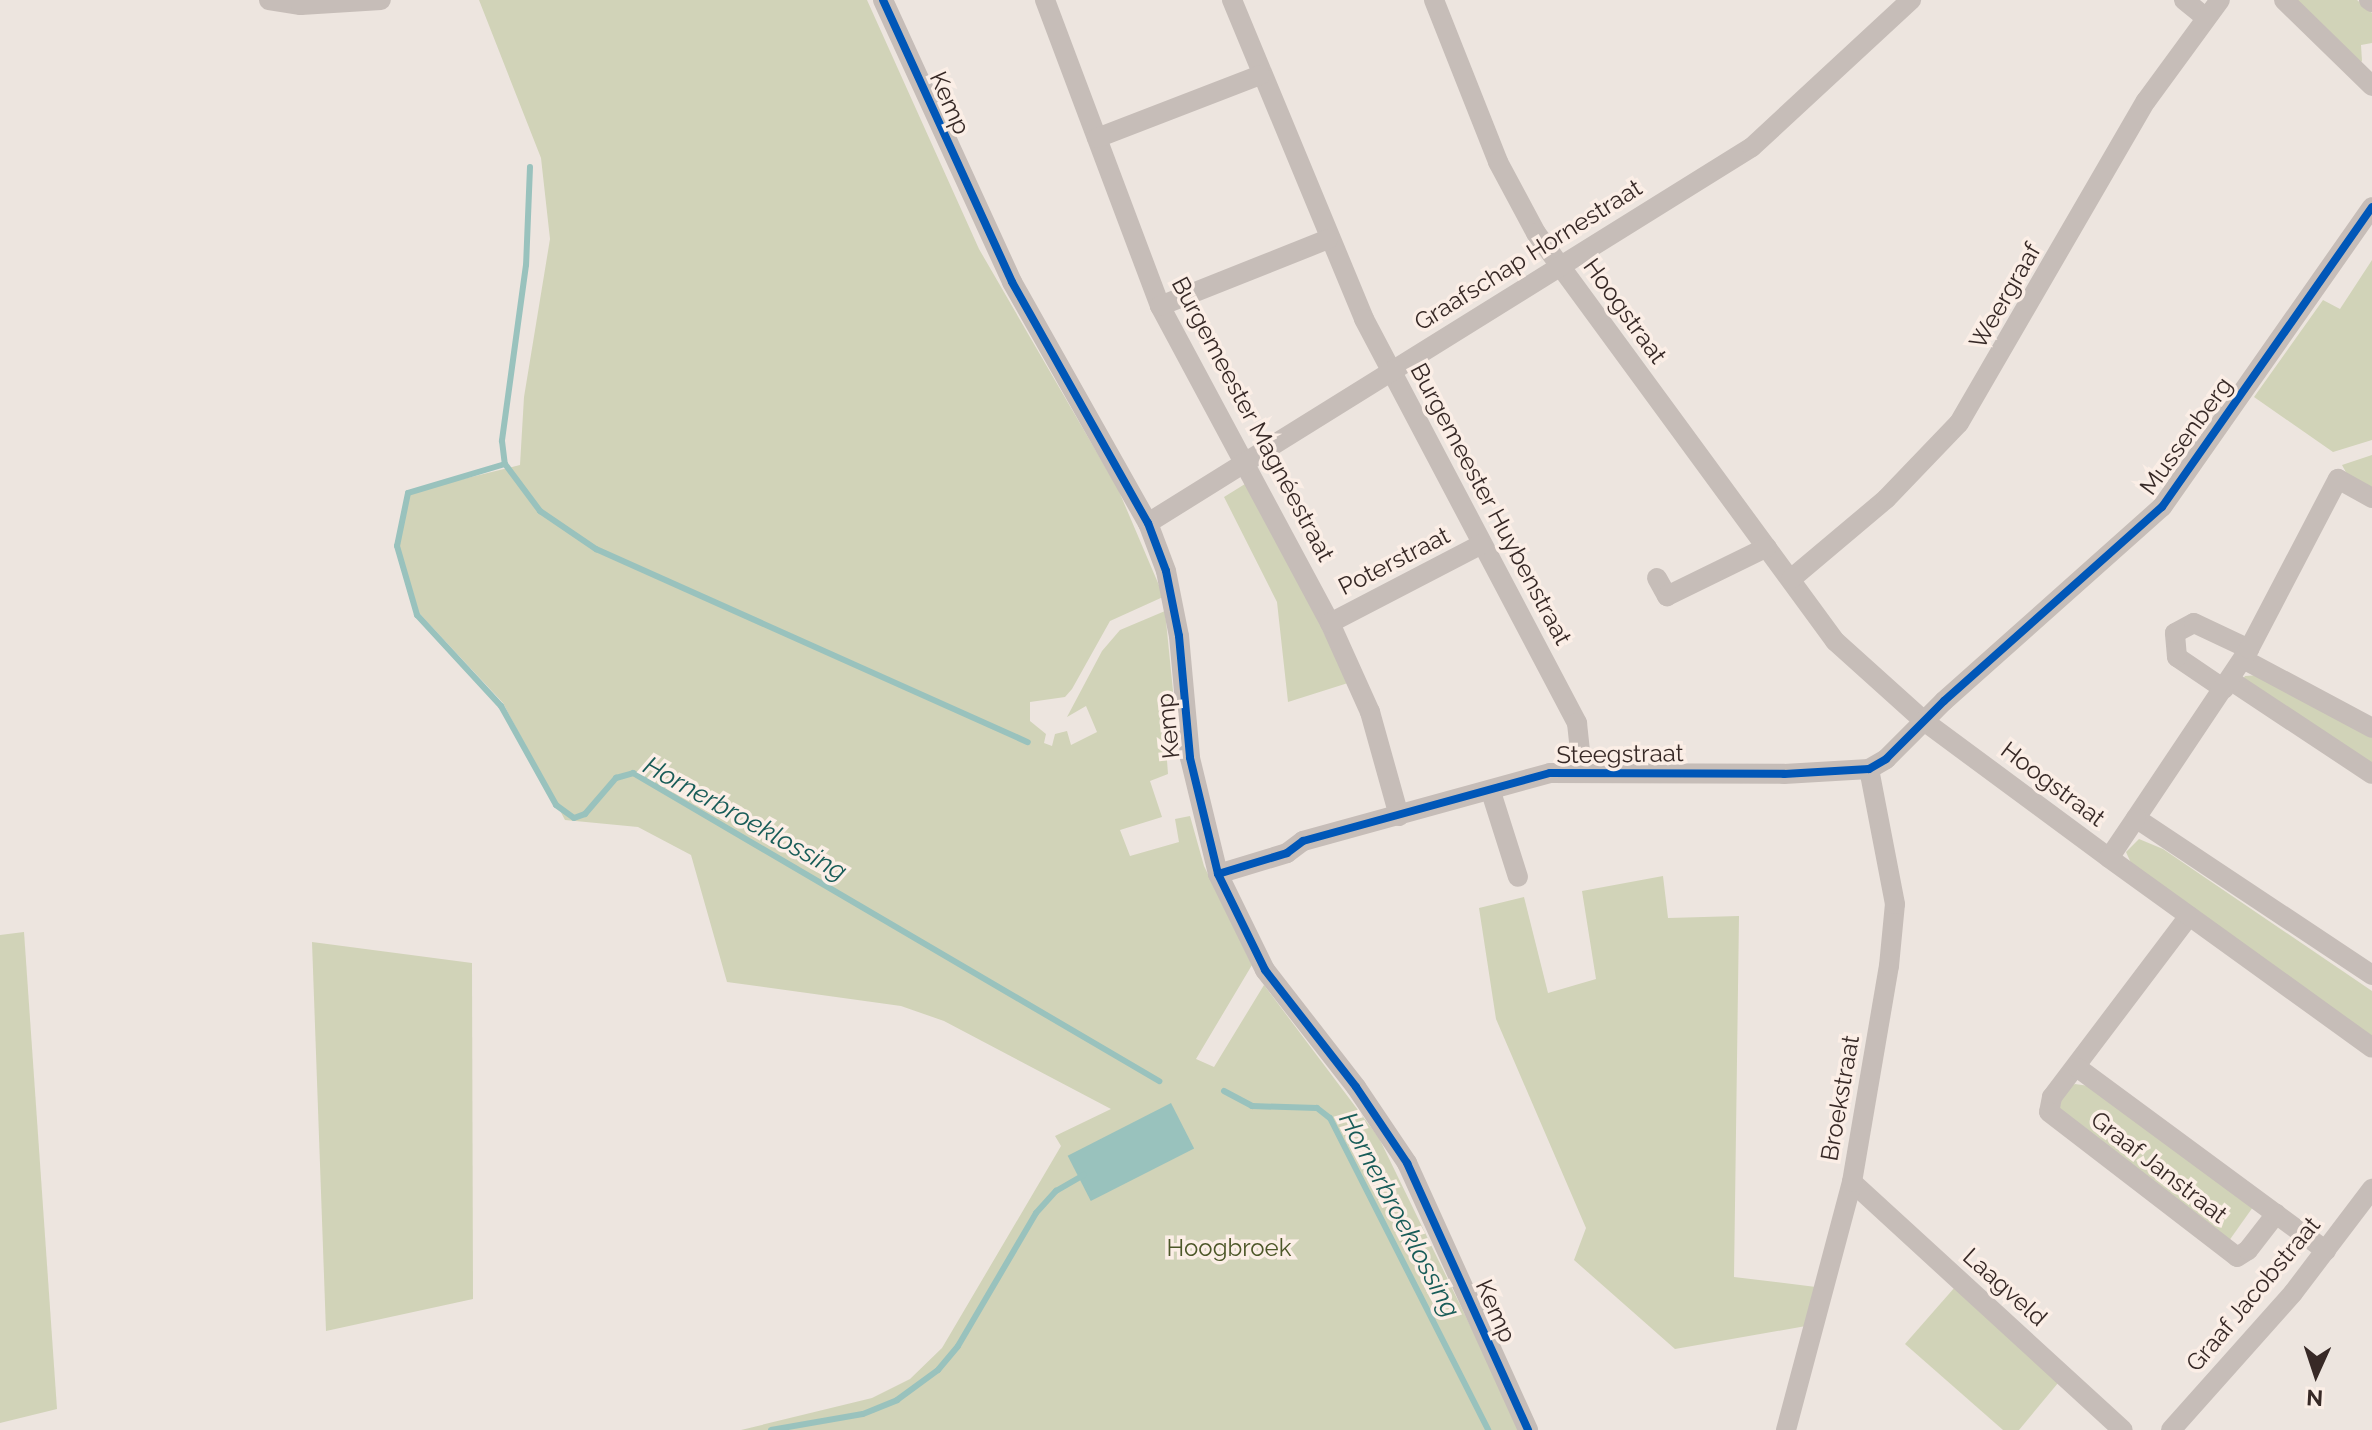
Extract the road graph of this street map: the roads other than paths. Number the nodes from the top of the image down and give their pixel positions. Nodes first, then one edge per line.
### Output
1 (269, 0) edge
2 (381, 0) edge
3 (883, 0) edge
4 (1232, 0) edge
5 (1911, 0) edge
6 (2184, 0) edge
7 (2220, 0) edge
8 (2284, 0) edge
9 (1050, 2) edge
10 (1439, 2) edge
11 (2205, 17) junction
12 (1260, 75) junction
13 (2372, 86) edge
14 (1097, 138) junction
15 (2372, 207) edge
16 (1328, 239) junction
17 (1559, 265) junction
18 (1160, 306) junction
19 (1393, 371) junction
20 (1247, 462) junction
21 (2372, 498) edge
22 (1148, 523) junction
23 (1482, 544) junction
24 (1767, 547) junction
25 (1657, 578) dead end
26 (1791, 579) junction
27 (1330, 623) junction
28 (2246, 654) junction
29 (2227, 684) junction
30 (1924, 721) junction
31 (2372, 728) edge
32 (1869, 769) junction
33 (1582, 770) junction
34 (2372, 774) edge
35 (1491, 792) junction
36 (1399, 816) junction
37 (2136, 818) junction
38 (2109, 858) junction
39 (1218, 874) junction
40 (1518, 877) dead end
41 (2189, 916) junction
42 (2372, 975) edge
43 (2372, 1048) edge
44 (2078, 1068) junction
45 (1852, 1182) junction
46 (2372, 1189) edge
47 (2276, 1214) junction
48 (2326, 1251) junction
49 (1528, 1430) edge
50 (1786, 1430) edge
51 (2123, 1430) edge
52 (2171, 1430) edge

1 - 2 street
3 - 22 street, Kemp
4 - 12 street, Burgemeester Huybenstraat
5 - 17 street, Graafschap Hornestraat
6 - 11 street
7 - 11 street, Weergraaf
8 - 13 street
9 - 14 street, Burgemeester Magnéestraat
10 - 17 street, Hoogstraat
11 - 26 street, Weergraaf
12 - 14 street
12 - 16 street, Burgemeester Huybenstraat
14 - 18 street, Burgemeester Magnéestraat
15 - 30 street, Mussenberg
16 - 18 street
16 - 19 street, Burgemeester Huybenstraat
17 - 19 street, Graafschap Hornestraat
17 - 24 street, Hoogstraat
18 - 20 street, Burgemeester Magnéestraat
19 - 20 street, Graafschap Hornestraat
19 - 23 street, Burgemeester Huybenstraat
20 - 22 street, Graafschap Hornestraat
20 - 27 street, Burgemeester Magnéestraat
21 - 28 street
22 - 39 street, Kemp
23 - 27 street, Poterstraat
23 - 33 street, Burgemeester Huybenstraat
24 - 25 street
24 - 26 street, Hoogstraat
26 - 30 street, Hoogstraat
27 - 36 street, Burgemeester Magnéestraat
28 - 29 street
28 - 29 street
28 - 31 street
29 - 34 street
29 - 37 street
30 - 32 street
30 - 38 street, Hoogstraat
32 - 33 street, Steegstraat
32 - 45 street, Broekstraat
33 - 35 street, Steegstraat
35 - 36 street, Steegstraat
35 - 40 street
36 - 39 street, Steegstraat
37 - 38 street, Hoogstraat
37 - 42 street, Hoogstraat
38 - 41 street, Hoogstraat
39 - 49 street, Kemp
41 - 43 street, Hoogstraat
41 - 44 street, Graaf Janstraat
44 - 47 street, Graaf Janstraat
44 - 47 street, Graaf Janstraat
45 - 50 street, Broekstraat
45 - 51 street, Laagveld
46 - 48 street, Graaf Jacobstraat
47 - 48 street, Graaf Janstraat
48 - 52 street, Graaf Jacobstraat

